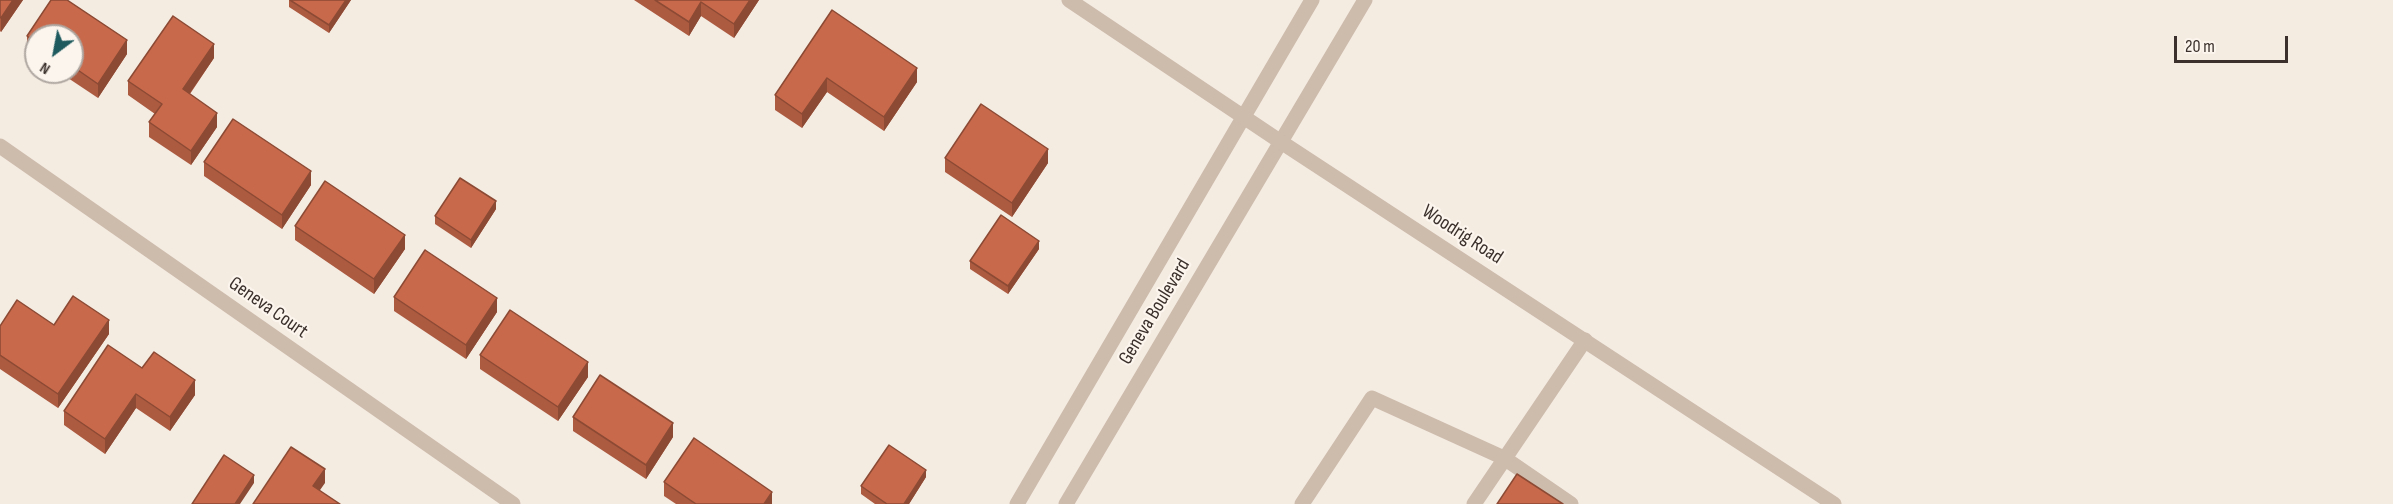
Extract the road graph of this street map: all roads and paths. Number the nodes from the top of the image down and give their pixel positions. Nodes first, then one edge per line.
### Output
1 (1069, 0) edge
2 (1312, 0) edge
3 (1365, 0) edge
4 (1244, 118) junction
5 (1281, 142) junction
6 (0, 146) edge
7 (1585, 340) junction
8 (1504, 458) junction
9 (513, 504) edge
10 (1017, 504) edge
11 (1066, 504) edge
12 (1302, 504) edge
13 (1474, 504) edge
14 (1571, 504) edge
15 (1834, 504) edge

1 - 4 street, Woodrig Road
2 - 4 street
3 - 5 street, Geneva Boulevard
4 - 5 street, Woodrig Road
4 - 10 street
5 - 7 street, Woodrig Road
5 - 11 street, Geneva Boulevard
6 - 9 street, Geneva Court
7 - 8 street
7 - 15 street, Woodrig Road
8 - 12 street
8 - 13 street
8 - 14 street

